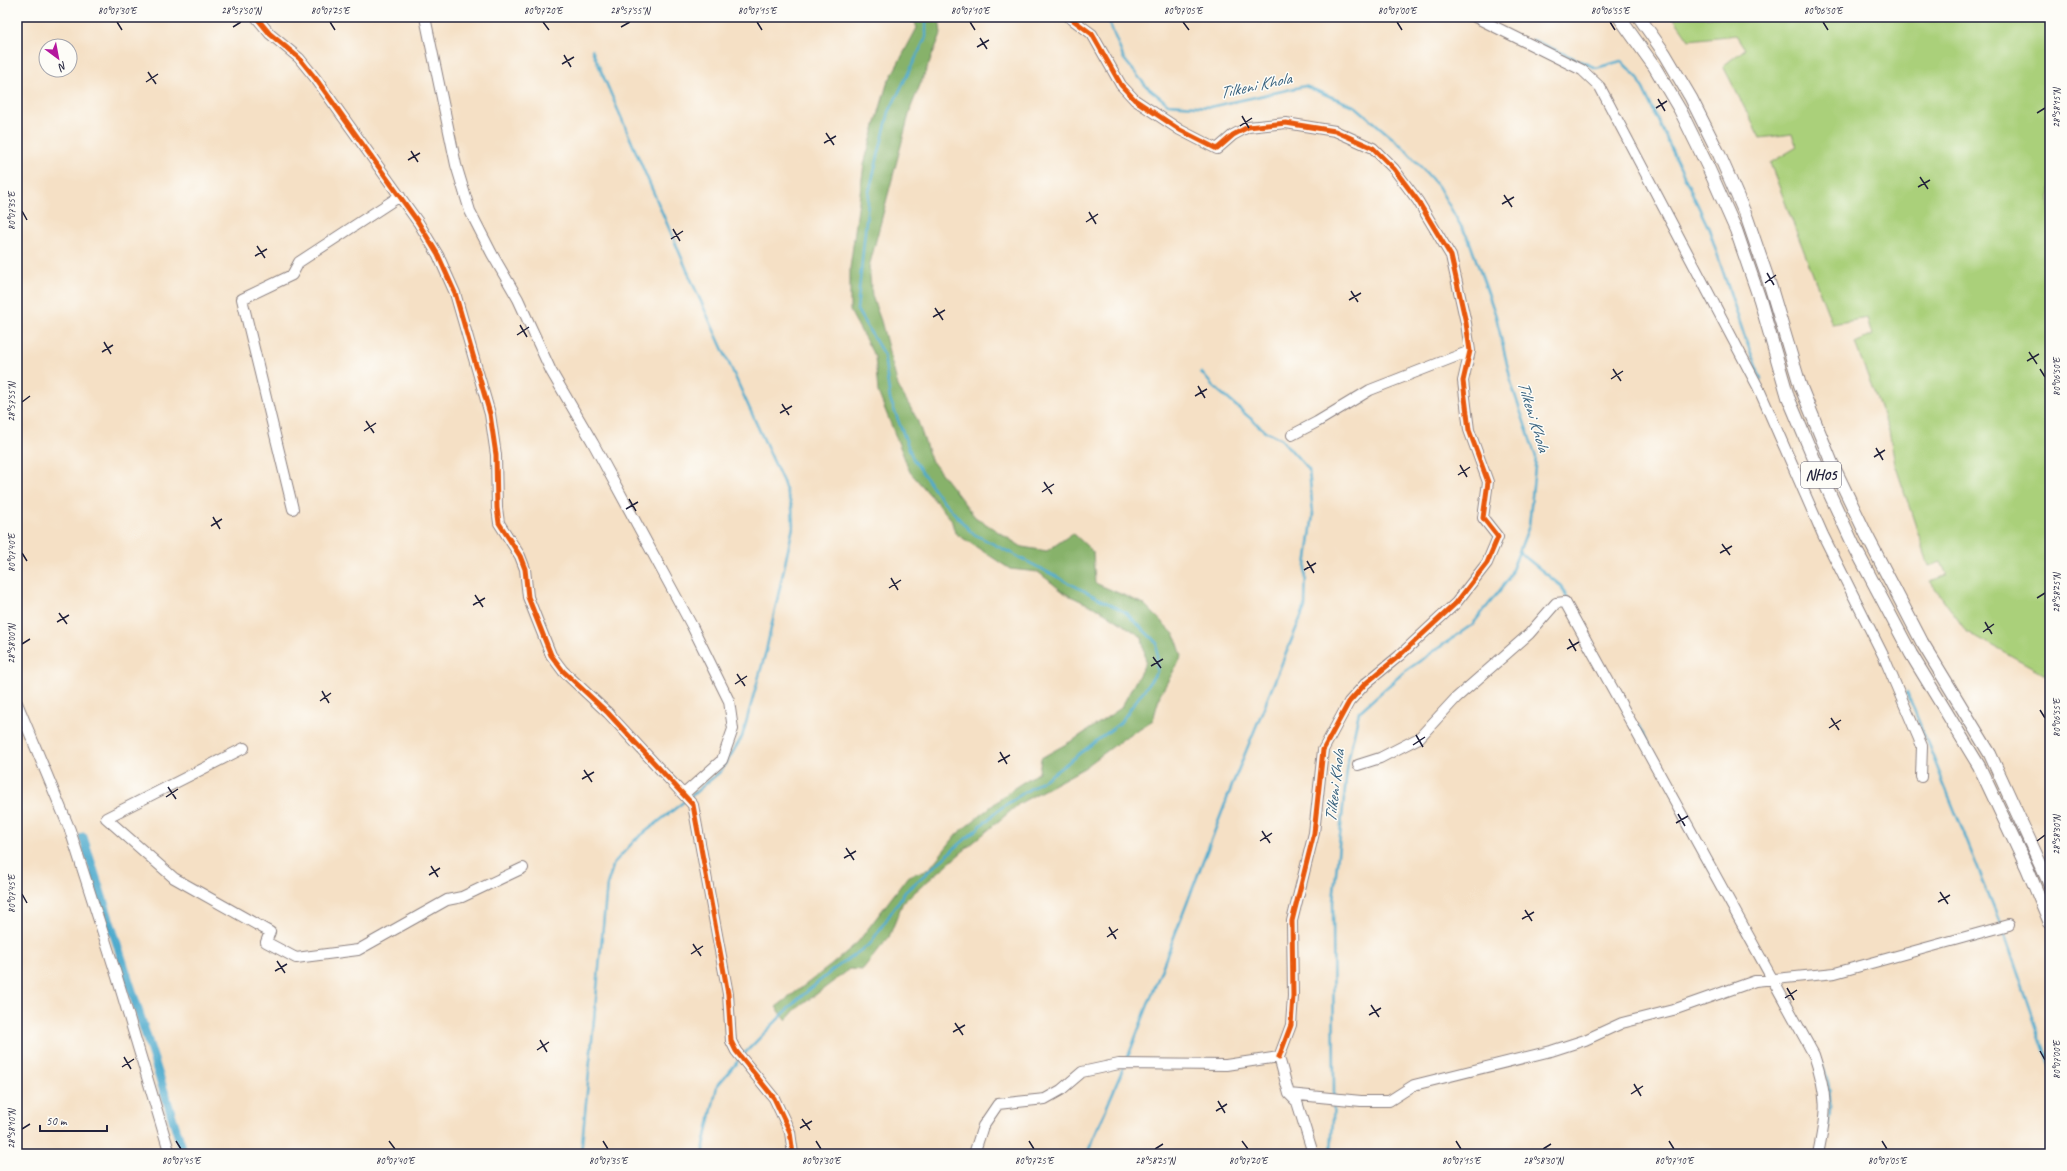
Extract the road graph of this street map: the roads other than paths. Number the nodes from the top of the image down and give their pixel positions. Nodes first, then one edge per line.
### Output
1 (256, 17) edge
2 (425, 17) edge
3 (1069, 17) edge
4 (1475, 17) edge
5 (1619, 17) edge
6 (1639, 17) edge
7 (400, 196) junction
8 (1470, 351) junction
9 (1292, 435) dead end
10 (293, 508) dead end
11 (17, 702) edge
12 (244, 748) dead end
13 (1358, 765) dead end
14 (1921, 777) dead end
15 (684, 794) junction
16 (523, 868) dead end
17 (2050, 885) edge
18 (2050, 923) edge
19 (2004, 926) dead end
20 (1771, 978) junction
21 (1279, 1057) junction
22 (1289, 1094) junction
23 (170, 1154) edge
24 (793, 1154) edge
25 (974, 1154) edge
26 (1310, 1154) edge
27 (1818, 1154) edge

1 - 7 street
2 - 15 street
3 - 8 street
4 - 14 street
5 - 18 main road, NH05
6 - 17 main road, NH05
7 - 10 street
7 - 15 street
8 - 9 street
8 - 21 street
11 - 23 street
12 - 16 street
13 - 20 street
15 - 24 street
19 - 20 street
20 - 22 street
20 - 27 street
21 - 22 street
21 - 25 street
22 - 26 street

